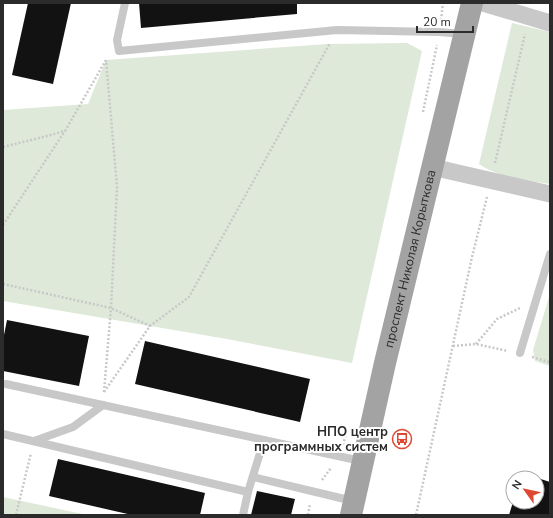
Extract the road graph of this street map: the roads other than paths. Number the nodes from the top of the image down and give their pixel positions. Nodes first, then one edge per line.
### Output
1 (125, 3) edge
2 (472, 3) edge
3 (483, 3) edge
4 (550, 23) edge
5 (465, 34) junction
6 (432, 166) junction
7 (550, 194) edge
8 (550, 254) edge
9 (520, 353) road end
10 (6, 384) dead end
11 (103, 405) junction
12 (3, 434) edge
13 (264, 440) junction
14 (33, 442) junction
15 (364, 462) junction
16 (253, 477) junction
17 (248, 492) junction
18 (353, 508) edge
19 (243, 515) edge

1 - 5 lane
2 - 5 main road, проспект Николая Корыткова
3 - 4 street
5 - 6 main road, проспект Николая Корыткова
6 - 7 street
6 - 15 main road, проспект Николая Корыткова
8 - 9 lane
10 - 11 lane
11 - 13 lane
11 - 14 lane
12 - 14 lane
13 - 15 lane
13 - 16 lane
14 - 17 lane
15 - 18 main road, проспект Николая Корыткова
16 - 17 lane
16 - 18 lane
17 - 19 lane

